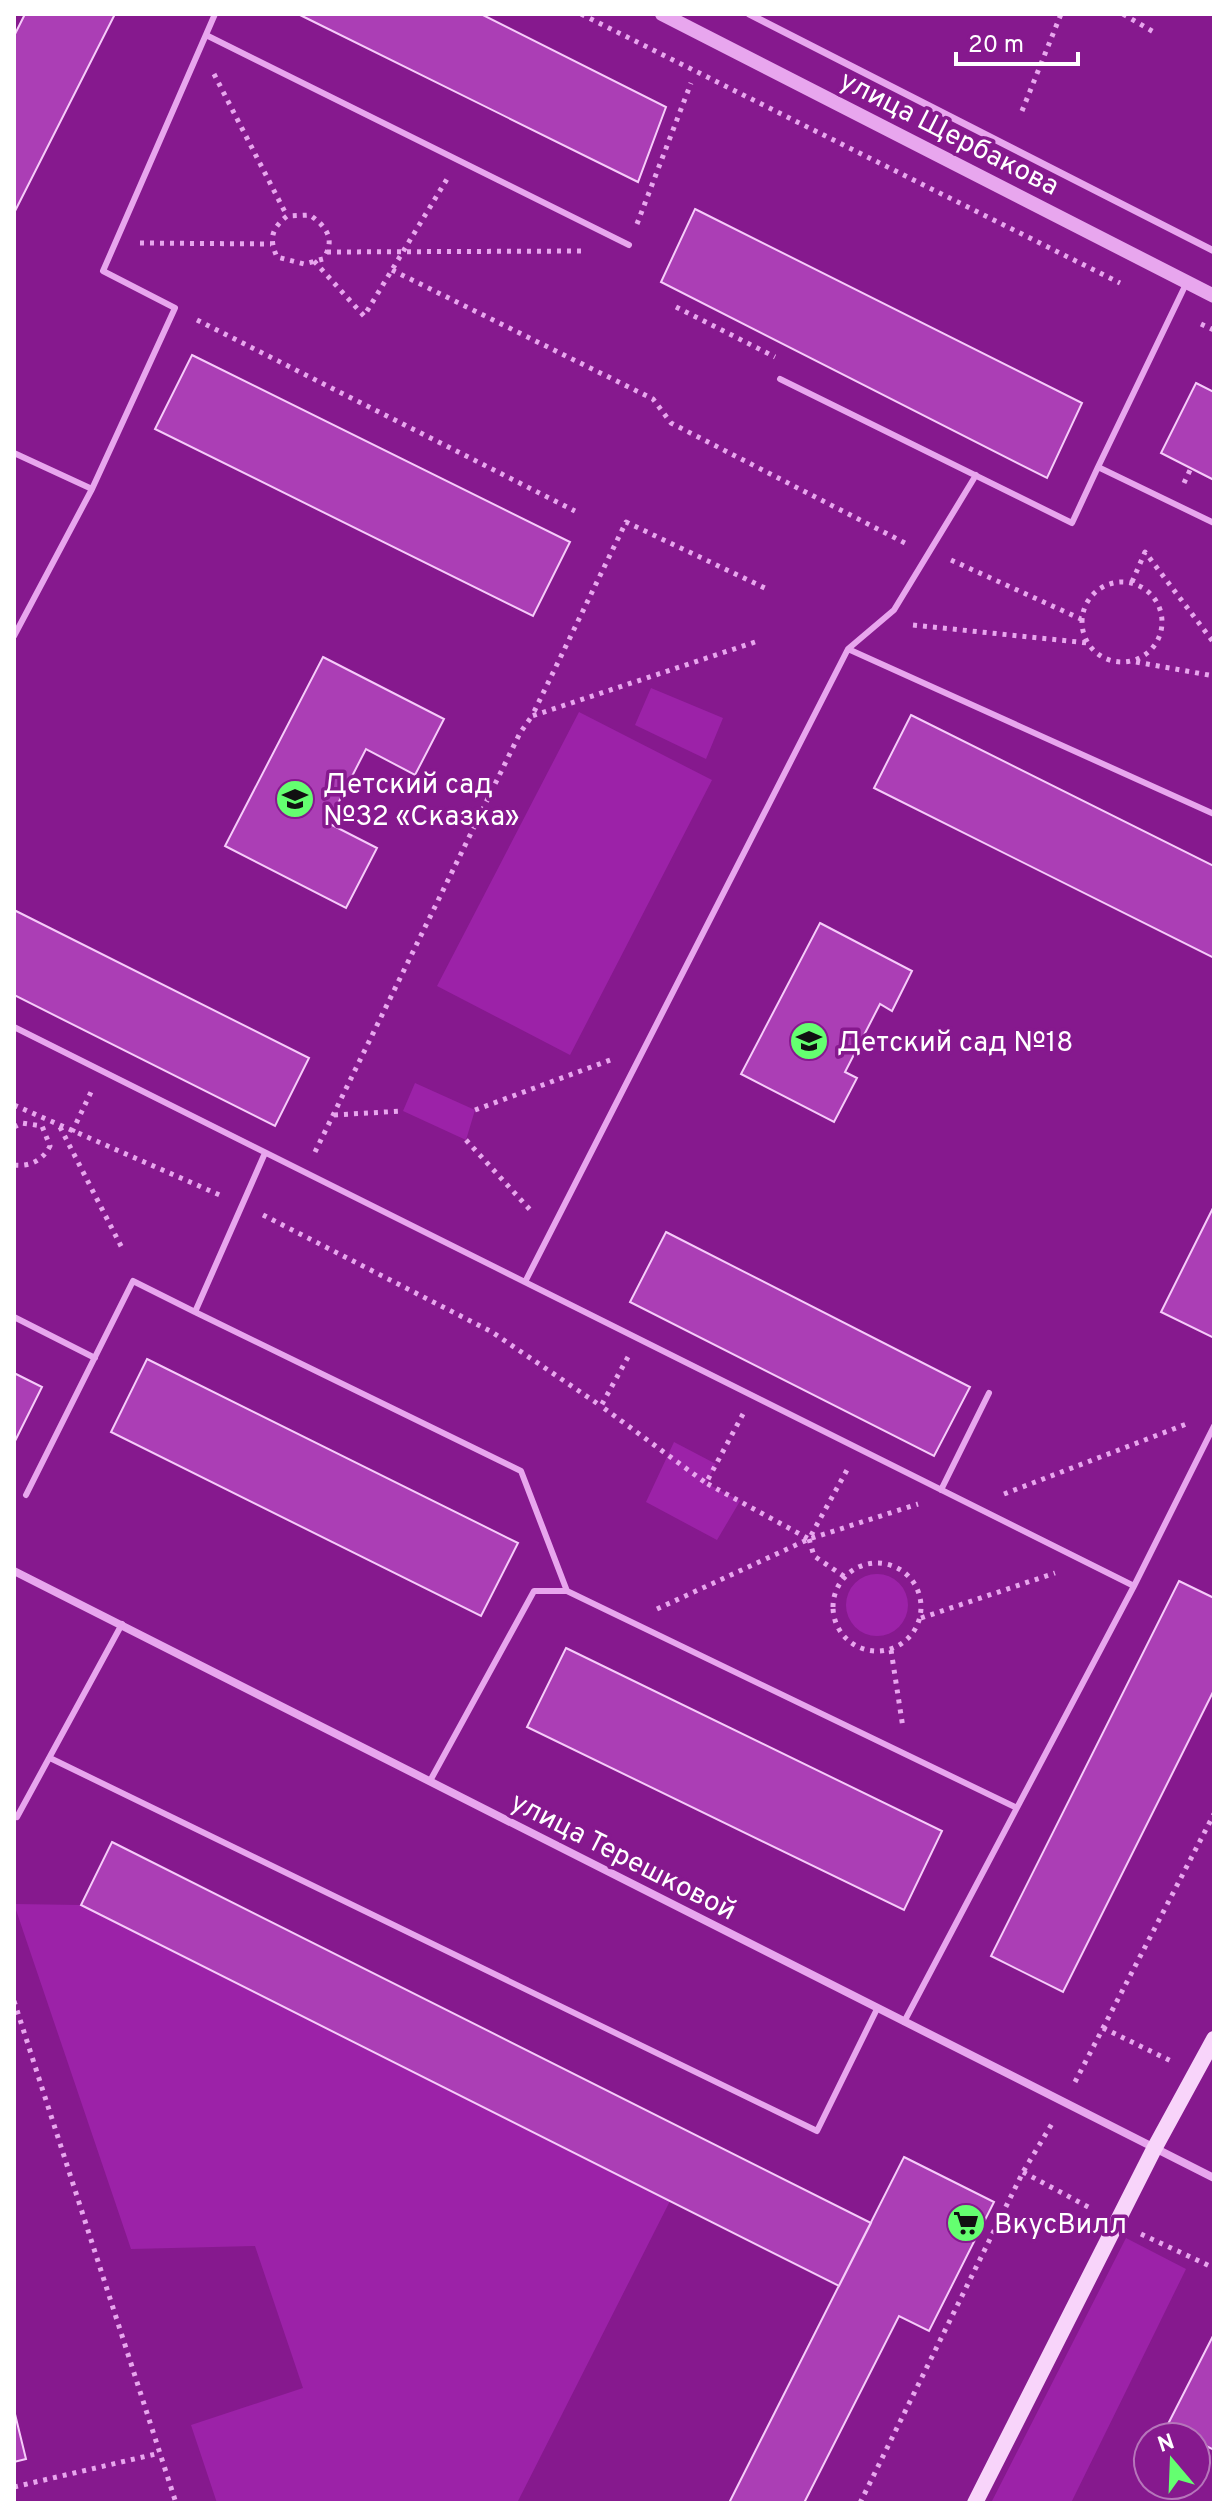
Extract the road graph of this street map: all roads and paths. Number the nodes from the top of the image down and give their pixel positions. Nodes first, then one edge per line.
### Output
1 (215, 14) edge
2 (581, 14) edge
3 (662, 14) edge
4 (749, 14) edge
5 (1061, 14) edge
6 (1123, 14) edge
7 (1157, 34) dead end
8 (206, 35) junction
9 (201, 48) junction
10 (691, 83) dead end
11 (1022, 111) dead end
12 (458, 160) junction
13 (287, 216) junction
14 (115, 242) junction
15 (271, 244) junction
16 (629, 245) junction
17 (1214, 251) edge
18 (327, 252) junction
19 (403, 252) junction
20 (314, 261) junction
21 (392, 270) junction
22 (1187, 283) junction
23 (1214, 296) edge
24 (1174, 310) junction
25 (172, 315) junction
26 (1214, 330) edge
27 (780, 379) dead end
28 (14, 453) edge
29 (1098, 467) junction
30 (1191, 468) dead end
31 (976, 475) junction
32 (1182, 488) dead end
33 (92, 489) junction
34 (575, 511) dead end
35 (1214, 523) edge
36 (905, 543) dead end
37 (950, 559) dead end
38 (1132, 582) junction
39 (767, 589) dead end
40 (1081, 619) junction
41 (913, 625) dead end
42 (14, 636) edge
43 (755, 642) dead end
44 (1089, 643) junction
45 (1214, 643) edge
46 (848, 649) junction
47 (1134, 661) junction
48 (1214, 676) edge
49 (532, 716) junction
50 (1214, 814) edge
51 (14, 1027) edge
52 (644, 1047) junction
53 (101, 1071) junction
54 (475, 1110) dead end
55 (403, 1111) dead end
56 (333, 1115) junction
57 (39, 1118) dead end
58 (33, 1123) junction
59 (14, 1127) edge
60 (59, 1127) dead end
61 (72, 1132) dead end
62 (466, 1140) dead end
63 (265, 1153) junction
64 (14, 1165) edge
65 (305, 1173) junction
66 (550, 1232) junction
67 (122, 1248) dead end
68 (525, 1282) junction
69 (195, 1312) junction
70 (14, 1317) edge
71 (492, 1332) dead end
72 (638, 1339) junction
73 (95, 1358) junction
74 (989, 1393) dead end
75 (753, 1396) junction
76 (601, 1406) junction
77 (1200, 1419) dead end
78 (1214, 1426) edge
79 (858, 1449) junction
80 (706, 1483) junction
81 (941, 1490) junction
82 (949, 1494) junction
83 (26, 1495) dead end
84 (973, 1506) junction
85 (809, 1539) junction
86 (1086, 1562) junction
87 (14, 1571) edge
88 (845, 1577) junction
89 (1134, 1586) junction
90 (567, 1591) junction
91 (921, 1618) junction
92 (631, 1621) junction
93 (122, 1624) junction
94 (891, 1650) junction
95 (907, 1755) junction
96 (50, 1758) junction
97 (430, 1781) junction
98 (1015, 1807) junction
99 (1214, 1814) edge
100 (17, 1817) dead end
101 (14, 2001) edge
102 (877, 2009) junction
103 (903, 2023) junction
104 (1214, 2039) edge
105 (1196, 2074) junction
106 (1154, 2149) junction
107 (1023, 2172) dead end
108 (1214, 2178) edge
109 (160, 2453) junction
110 (14, 2487) edge
111 (176, 2503) edge
112 (860, 2503) edge
113 (975, 2503) edge

1 - 8 lane
2 - 24 path
3 - 22 street, улица Щербакова
4 - 17 street, улица Щербакова
5 - 11 path
6 - 7 path
8 - 9 lane
8 - 12 lane
9 - 13 path
9 - 14 lane
10 - 16 path
12 - 16 lane
12 - 19 path
13 - 15 path
13 - 18 path
14 - 15 path
14 - 25 lane
15 - 20 path
16 - 19 path
18 - 19 path
18 - 20 path
19 - 21 path
20 - 21 path
21 - 36 path
22 - 23 street, улица Щербакова
22 - 24 lane
24 - 26 path
24 - 29 lane
25 - 33 lane
25 - 34 path
27 - 31 lane
28 - 33 lane
29 - 31 lane
29 - 35 lane
30 - 32 path
31 - 46 lane
33 - 42 lane
37 - 40 path
38 - 40 path
38 - 45 path
38 - 47 path
39 - 49 path
40 - 44 path
41 - 44 path
43 - 49 path
44 - 47 path
46 - 50 lane
46 - 52 lane
47 - 48 path
49 - 56 path
51 - 53 lane
52 - 54 path
52 - 66 lane
53 - 61 path
53 - 63 lane
55 - 56 path
56 - 65 path
57 - 58 path
58 - 59 path
58 - 64 path
60 - 67 path
62 - 66 path
63 - 65 lane
63 - 69 lane
65 - 68 lane
66 - 68 lane
68 - 72 lane
69 - 73 lane
69 - 90 lane
70 - 73 lane
71 - 76 path
72 - 75 lane
72 - 76 path
73 - 83 lane
74 - 81 lane
75 - 79 lane
75 - 80 path
76 - 80 path
77 - 84 path
78 - 89 lane
79 - 81 lane
79 - 85 path
80 - 85 path
81 - 82 lane
82 - 84 lane
82 - 85 path
84 - 86 lane
85 - 88 path
85 - 92 path
86 - 89 lane
86 - 91 path
87 - 93 street, улица Терешковой
88 - 91 path
88 - 94 path
89 - 98 lane
90 - 92 lane
90 - 97 lane
91 - 94 path
92 - 95 lane
93 - 96 lane
93 - 97 street, улица Терешковой
94 - 95 path
95 - 98 lane
96 - 100 lane
96 - 102 lane
97 - 102 street, улица Терешковой
98 - 103 lane
99 - 105 path
101 - 109 path
102 - 103 street, улица Терешковой
103 - 106 street, улица Терешковой
104 - 105 main road
105 - 106 main road
106 - 108 street, улица Терешковой
106 - 113 main road
107 - 112 path
109 - 110 path
109 - 111 path

